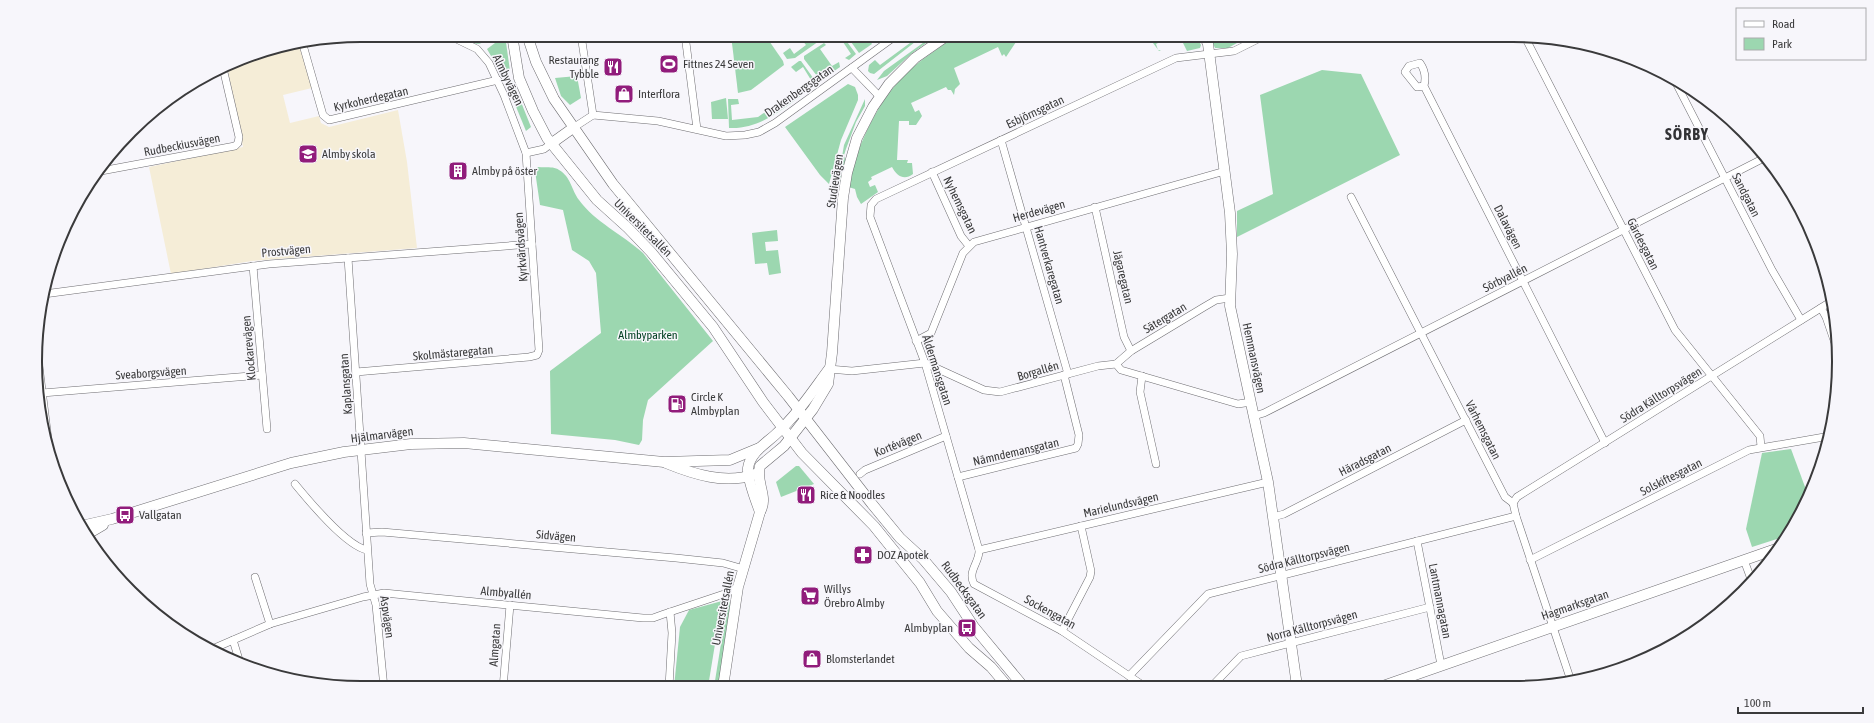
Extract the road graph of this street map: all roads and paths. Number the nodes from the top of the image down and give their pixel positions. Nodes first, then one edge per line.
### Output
1 (462, 42) edge
2 (513, 42) edge
3 (530, 42) edge
4 (582, 42) edge
5 (686, 42) edge
6 (887, 42) edge
7 (939, 42) edge
8 (1207, 42) edge
9 (1252, 42) edge
10 (1528, 43) edge
11 (303, 47) edge
12 (1209, 54) junction
13 (852, 68) junction
14 (224, 73) edge
15 (498, 80) junction
16 (1424, 86) dead end
17 (1679, 89) edge
18 (880, 96) junction
19 (593, 115) junction
20 (573, 128) junction
21 (697, 129) junction
22 (1002, 140) junction
23 (552, 143) junction
24 (526, 153) junction
25 (1760, 160) edge
26 (105, 171) edge
27 (1225, 171) junction
28 (932, 172) junction
29 (1724, 178) junction
30 (1351, 197) dead end
31 (874, 201) joint
32 (1095, 206) junction
33 (1026, 226) junction
34 (1624, 230) junction
35 (532, 244) junction
36 (969, 246) junction
37 (348, 258) junction
38 (253, 266) junction
39 (1523, 281) junction
40 (49, 293) edge
41 (1230, 298) junction
42 (1827, 304) edge
43 (1821, 308) junction
44 (1801, 320) junction
45 (1830, 328) edge
46 (1421, 333) junction
47 (539, 340) joint
48 (916, 341) junction
49 (1131, 351) junction
50 (925, 363) junction
51 (1116, 364) junction
52 (829, 369) junction
53 (356, 372) junction
54 (262, 375) junction
55 (1066, 375) junction
56 (1142, 376) junction
57 (1712, 376) junction
58 (44, 393) edge
59 (1251, 402) junction
60 (798, 410) junction
61 (1254, 416) junction
62 (805, 419) junction
63 (1466, 420) junction
64 (782, 427) junction
65 (267, 429) dead end
66 (946, 436) junction
67 (1823, 437) edge
68 (790, 438) junction
69 (1605, 442) junction
70 (1761, 447) junction
71 (759, 448) junction
72 (360, 450) junction
73 (730, 460) junction
74 (664, 462) junction
75 (1156, 464) dead end
76 (748, 466) junction
77 (860, 474) dead end
78 (753, 475) junction
79 (958, 477) junction
80 (1268, 482) junction
81 (294, 484) dead end
82 (1513, 503) junction
83 (1516, 516) junction
84 (1273, 517) junction
85 (112, 519) junction
86 (87, 525) edge
87 (1081, 526) junction
88 (91, 532) edge
89 (366, 533) junction
90 (1417, 541) junction
91 (367, 550) junction
92 (979, 550) junction
93 (1769, 551) edge
94 (1530, 560) junction
95 (1744, 560) junction
96 (744, 569) junction
97 (1281, 575) junction
98 (1750, 575) edge
99 (255, 577) dead end
100 (738, 587) junction
101 (373, 595) junction
102 (510, 605) junction
103 (1430, 607) junction
104 (670, 612) junction
105 (270, 624) junction
106 (1552, 627) junction
107 (1062, 631) junction
108 (234, 640) junction
109 (1290, 643) junction
110 (218, 647) edge
111 (238, 657) edge
112 (1441, 665) junction
113 (1129, 676) junction
114 (1568, 676) edge
115 (383, 681) edge
116 (504, 681) edge
117 (669, 681) edge
118 (724, 681) edge
119 (1003, 681) edge
120 (1019, 681) edge
121 (1136, 681) edge
122 (1217, 681) edge
123 (1296, 681) edge
124 (1397, 681) edge

1 - 15 street, Almbyvägen
2 - 23 main road, Universitetsallén
3 - 20 main road, Universitetsallén
4 - 19 street
5 - 21 street
6 - 13 street, Drakenbergsgatan
7 - 18 main road, Studievägen
8 - 12 main road, Hemmansvägen
9 - 12 street, Esbjörnsgatan
10 - 34 street, Gärdesgatan
11 - 15 street, Kyrkoherdegatan
12 - 22 street, Esbjörnsgatan
12 - 27 main road, Hemmansvägen
13 - 18 street, Drakenbergsgatan
13 - 21 street, Drakenbergsgatan
14 - 26 street, Rudbeckiusvägen
15 - 24 street, Almbyvägen
16 - 39 street, Dalavägen
17 - 29 street, Sandgatan
18 - 52 main road, Studievägen
19 - 20 street
19 - 21 street, Drakenbergsgatan
20 - 23 main road
20 - 60 main road, Universitetsallén
22 - 28 street, Esbjörnsgatan
22 - 33 street, Hantverkaregatan
23 - 24 street
23 - 64 main road, Universitetsallén
24 - 35 street, Kyrkvärdsvägen
25 - 29 street, Sörbyallén
27 - 32 street, Herdevägen
27 - 41 main road, Hemmansvägen
28 - 31 street, Esbjörnsgatan
28 - 36 street, Nyhemsgatan
29 - 34 street, Sörbyallén
29 - 44 street, Sandgatan
30 - 46 street, Vårhemsgatan
31 - 48 street, Åldermansgatan
32 - 33 street, Herdevägen
32 - 49 street, Jägaregatan
33 - 36 street, Herdevägen
33 - 55 street, Hantverkaregatan
34 - 39 street, Sörbyallén
34 - 57 street, Gärdesgatan
35 - 37 street, Prostvägen
35 - 47 street, Kyrkvärdsvägen
36 - 48 street
37 - 38 street, Prostvägen
37 - 53 street, Kaplansgatan
38 - 40 street, Prostvägen
38 - 54 street, Klockarevägen
39 - 46 street, Sörbyallén
39 - 69 street, Dalavägen
41 - 49 street, Sätergatan
41 - 59 main road, Hemmansvägen
42 - 43 street, Södra Källtorpsvägen
43 - 44 street, Södra Källtorpsvägen
43 - 45 street
44 - 57 street, Södra Källtorpsvägen
46 - 61 street, Sörbyallén
46 - 63 street, Vårhemsgatan
47 - 53 street, Skolmästaregatan
48 - 50 street, Åldermansgatan
49 - 51 street, Sätergatan
50 - 52 street
50 - 55 street, Borgallén
50 - 66 street, Åldermansgatan
51 - 55 street, Borgallén
51 - 56 street
52 - 60 main road, Studievägen
52 - 62 main road, Studievägen
53 - 72 street, Kaplansgatan
54 - 58 street, Sveaborgsvägen
54 - 65 street, Klockarevägen
55 - 79 street, Nämndemansgatan
56 - 59 street
56 - 75 street
57 - 69 street, Södra Källtorpsvägen
57 - 70 street, Gärdesgatan
59 - 61 main road, Hemmansvägen
60 - 62 main road, Universitetsallén
60 - 64 main road
61 - 80 main road, Hemmansvägen
62 - 68 main road, Studievägen
62 - 120 main road, Rudbecksgatan
63 - 82 street, Vårhemsgatan
63 - 84 street, Häradsgatan
64 - 68 main road, Universitetsallén
64 - 71 main road
66 - 77 street, Kortévägen
66 - 79 street, Åldermansgatan
67 - 70 street, Solskiftesgatan
68 - 78 main road
68 - 119 main road
69 - 82 street, Södra Källtorpsvägen
70 - 94 street, Solskiftesgatan
71 - 73 main road, Hjälmarvägen
71 - 76 main road
72 - 74 main road, Hjälmarvägen
72 - 85 main road, Hjälmarvägen
72 - 89 street, Kaplansgatan
73 - 74 main road, Hjälmarvägen
73 - 76 main road
74 - 78 main road, Hjälmarvägen
76 - 78 main road, Universitetsallén
78 - 96 main road, Universitetsallén
79 - 92 street, Åldermansgatan
80 - 84 main road, Hemmansvägen
80 - 87 street, Marielundsvägen
81 - 91 street
82 - 83 street, Vårhemsgatan
83 - 90 street, Södra Källtorpsvägen
83 - 94 street, Vårhemsgatan
84 - 97 main road, Hemmansvägen
85 - 86 main road, Hjälmarvägen
85 - 88 main road, Hjälmarvägen
87 - 92 street, Marielundsvägen
87 - 107 street
89 - 91 street, Aspvägen
89 - 96 street, Sidvägen
90 - 97 street, Södra Källtorpsvägen
90 - 103 street, Lantmannagatan
91 - 101 street, Aspvägen
92 - 107 street, Sockengatan
93 - 95 main road, Hagmarksgatan
94 - 106 street, Vårhemsgatan
95 - 98 street
95 - 106 main road, Hagmarksgatan
96 - 100 main road, Universitetsallén
97 - 109 main road, Hemmansvägen
97 - 113 street, Södra Källtorpsvägen
99 - 105 street
100 - 104 street, Almbyallén
100 - 118 main road, Universitetsallén
101 - 102 street, Almbyallén
101 - 105 street, Almbyallén
101 - 115 street, Aspvägen
102 - 104 street, Almbyallén
102 - 116 street, Almgatan
103 - 109 street, Norra Källtorpsvägen
103 - 112 street, Lantmannagatan
104 - 117 street
105 - 108 street, Almbyallén
106 - 112 main road, Hagmarksgatan
106 - 114 street, Vårhemsgatan
107 - 113 street, Sockengatan
108 - 110 street, Almbyallén
108 - 111 street
109 - 122 street, Norra Källtorpsvägen
109 - 123 main road, Hemmansvägen
112 - 124 main road, Hagmarksgatan
113 - 121 street, Sockengatan

